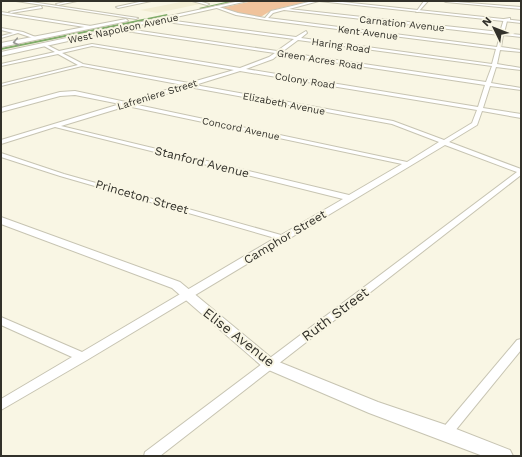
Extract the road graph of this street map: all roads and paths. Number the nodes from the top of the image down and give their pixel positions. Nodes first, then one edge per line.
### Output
1 (18, 1) edge
2 (75, 1) edge
3 (149, 1) edge
4 (194, 1) edge
5 (224, 1) edge
6 (246, 1) edge
7 (317, 1) edge
8 (321, 1) edge
9 (338, 1) edge
10 (426, 1) edge
11 (446, 1) edge
12 (207, 4) junction
13 (50, 5) junction
14 (118, 7) dead end
15 (216, 7) junction
16 (187, 8) junction
17 (521, 8) edge
18 (283, 9) junction
19 (202, 10) junction
20 (418, 10) junction
21 (2, 13) edge
22 (176, 16) junction
23 (144, 17) dead end
24 (136, 18) junction
25 (160, 20) junction
26 (266, 20) junction
27 (507, 20) junction
28 (521, 21) edge
29 (91, 27) junction
30 (1, 29) edge
31 (120, 29) junction
32 (18, 32) junction
33 (306, 32) dead end
34 (502, 34) junction
35 (521, 36) edge
36 (1, 37) edge
37 (36, 38) junction
38 (296, 39) junction
39 (1, 45) edge
40 (45, 45) junction
41 (498, 49) junction
42 (521, 51) edge
43 (58, 52) junction
44 (278, 53) junction
45 (1, 54) edge
46 (1, 65) edge
47 (82, 65) junction
48 (494, 66) junction
49 (239, 70) junction
50 (521, 70) edge
51 (488, 84) junction
52 (1, 85) edge
53 (186, 85) junction
54 (521, 89) edge
55 (124, 104) junction
56 (480, 109) junction
57 (1, 110) edge
58 (521, 116) edge
59 (54, 125) junction
60 (1, 142) edge
61 (446, 143) junction
62 (1, 155) edge
63 (409, 164) junction
64 (521, 172) edge
65 (350, 198) junction
66 (1, 220) edge
67 (283, 238) junction
68 (187, 295) junction
69 (1, 321) edge
70 (521, 343) edge
71 (83, 357) junction
72 (269, 364) junction
73 (1, 405) edge
74 (446, 433) junction
75 (150, 456) edge
76 (504, 456) edge

1 - 13 street
2 - 13 street
3 - 14 street
4 - 12 street
5 - 12 main road, West Napoleon Avenue
6 - 15 main road, West Napoleon Avenue
7 - 18 street
8 - 20 main road
9 - 20 main road
10 - 20 street
11 - 17 street
12 - 16 main road, West Napoleon Avenue
13 - 21 street
13 - 24 street
15 - 19 main road, West Napoleon Avenue
15 - 26 street, Kent Avenue
16 - 19 main road
16 - 22 main road, West Napoleon Avenue
18 - 26 street
18 - 34 street, Carnation Avenue
19 - 22 main road, West Napoleon Avenue
20 - 27 main road
21 - 29 street
22 - 25 main road, West Napoleon Avenue
23 - 24 main road, West Napoleon Avenue
24 - 29 main road, West Napoleon Avenue
25 - 31 main road, West Napoleon Avenue
25 - 38 street, Haring Road
26 - 41 street, Kent Avenue
27 - 28 main road
27 - 34 street, Camphor Street
29 - 37 main road, West Napoleon Avenue
30 - 32 street
31 - 40 main road, West Napoleon Avenue
31 - 44 street, Green Acres Road
32 - 36 street
32 - 37 street
33 - 38 street, Lafreniere Street
34 - 35 street, Carnation Avenue
34 - 41 street, Camphor Street
37 -> 39 main road, West Napoleon Avenue
38 - 44 street, Lafreniere Street
38 - 48 street, Haring Road
40 - 43 street, Elizabeth Avenue
40 - 45 main road, West Napoleon Avenue
41 - 42 street, Kent Avenue
41 - 48 street, Camphor Street
43 - 46 street
43 - 47 street, Elizabeth Avenue
43 - 49 street, Colony Road
44 - 49 street, Lafreniere Street
44 - 51 street, Green Acres Road
47 - 52 street
47 - 53 street, Elizabeth Avenue
48 - 50 street, Haring Road
48 - 51 street, Camphor Street
49 - 53 street, Lafreniere Street
49 - 56 street, Colony Road
51 - 54 street, Green Acres Road
51 - 56 street, Camphor Street
53 - 55 street, Lafreniere Street
53 - 61 street, Elizabeth Avenue
55 - 57 street, Concord Avenue
55 - 59 street, Lafreniere Street
55 - 63 street, Concord Avenue
56 - 58 street, Colony Road
56 - 61 street, Camphor Street
59 - 60 street, Lafreniere Street
59 - 65 street, Stanford Avenue
61 - 63 street, Camphor Street
61 - 64 street, Elizabeth Avenue
62 - 67 street, Princeton Street
63 - 65 street, Camphor Street
64 - 72 street, Ruth Street
65 - 67 street, Camphor Street
66 - 68 main road, Elise Avenue
67 - 68 street, Camphor Street
68 - 71 street, Camphor Street
68 - 72 main road, Elise Avenue
69 - 71 street
70 - 74 street
71 - 73 street, Camphor Street
72 - 74 main road, Elise Avenue
72 - 75 street, Ruth Street
74 - 76 main road, Elise Avenue

